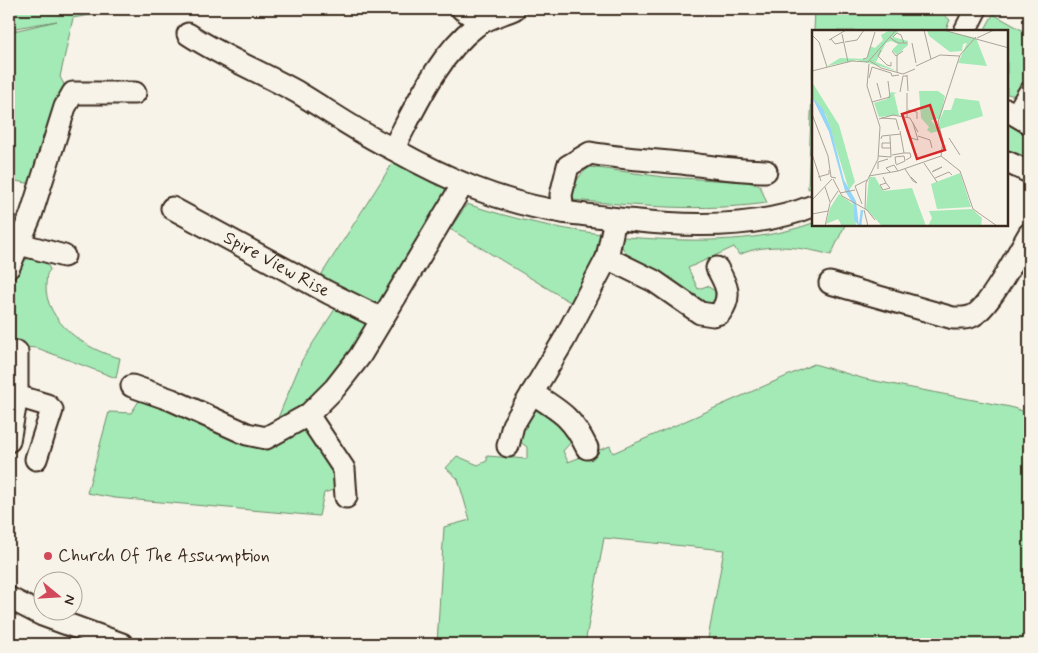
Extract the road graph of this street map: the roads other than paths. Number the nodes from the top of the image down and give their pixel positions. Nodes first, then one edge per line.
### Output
1 (462, 9) edge
2 (514, 9) edge
3 (972, 10) edge
4 (477, 25) junction
5 (964, 30) edge
6 (188, 34) dead end
7 (135, 93) dead end
8 (1029, 93) edge
9 (1017, 116) edge
10 (393, 149) junction
11 (1008, 162) edge
12 (766, 171) dead end
13 (1029, 172) edge
14 (463, 184) junction
15 (812, 206) edge
16 (172, 208) dead end
17 (562, 212) junction
18 (615, 219) junction
19 (1029, 234) edge
20 (20, 244) junction
21 (64, 256) dead end
22 (607, 258) junction
23 (9, 267) edge
24 (717, 268) dead end
25 (830, 283) dead end
26 (382, 319) junction
27 (17, 352) dead end
28 (132, 386) dead end
29 (532, 392) junction
30 (17, 396) junction
31 (308, 415) junction
32 (9, 441) edge
33 (508, 446) dead end
34 (586, 448) dead end
35 (36, 459) dead end
36 (346, 497) dead end
37 (9, 598) edge
38 (122, 644) edge

1 - 4 street
2 - 4 street
3 - 5 street
4 - 10 street
6 - 10 street
7 - 20 street
8 - 9 street
10 - 14 street
11 - 13 street
12 - 17 street
14 - 17 street
14 - 26 street
15 - 18 street
16 - 26 street, Spire View Rise
17 - 18 street
18 - 22 street
19 - 25 street
20 - 21 street
20 - 23 street
22 - 24 street
22 - 29 street
26 - 31 street
27 - 30 street
28 - 31 street
29 - 33 street
29 - 34 street
30 - 32 street
30 - 35 street
31 - 36 street
37 - 38 street

